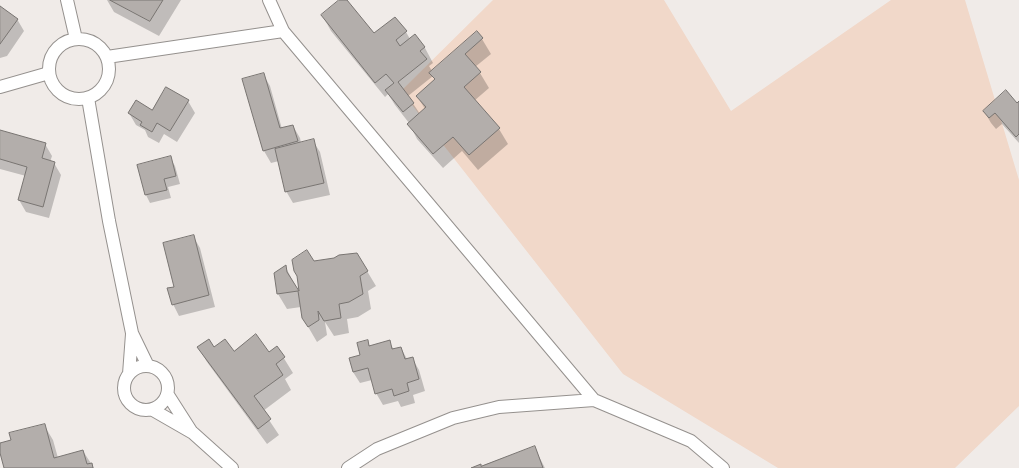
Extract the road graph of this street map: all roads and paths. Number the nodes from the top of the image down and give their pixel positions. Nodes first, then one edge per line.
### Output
1 (67, 0) edge
2 (269, 0) edge
3 (283, 31) junction
4 (76, 39) junction
5 (107, 58) junction
6 (49, 73) junction
7 (0, 87) edge
8 (88, 98) junction
9 (132, 333) junction
10 (148, 366) junction
11 (129, 374) junction
12 (168, 395) junction
13 (594, 400) junction
14 (153, 410) junction
15 (193, 433) junction
16 (232, 468) edge
17 (348, 468) edge
18 (723, 468) edge

1 - 4 street
2 - 3 street
3 - 5 street
3 - 13 street
4 - 5 street
4 - 6 street
5 - 8 street
6 - 7 street
6 - 8 street
8 - 9 street
9 - 10 street
9 - 11 street
10 - 11 street
10 - 12 street
11 - 14 street
12 - 14 street
12 - 15 street
13 - 17 street
13 - 18 street
14 - 15 street
15 - 16 street

